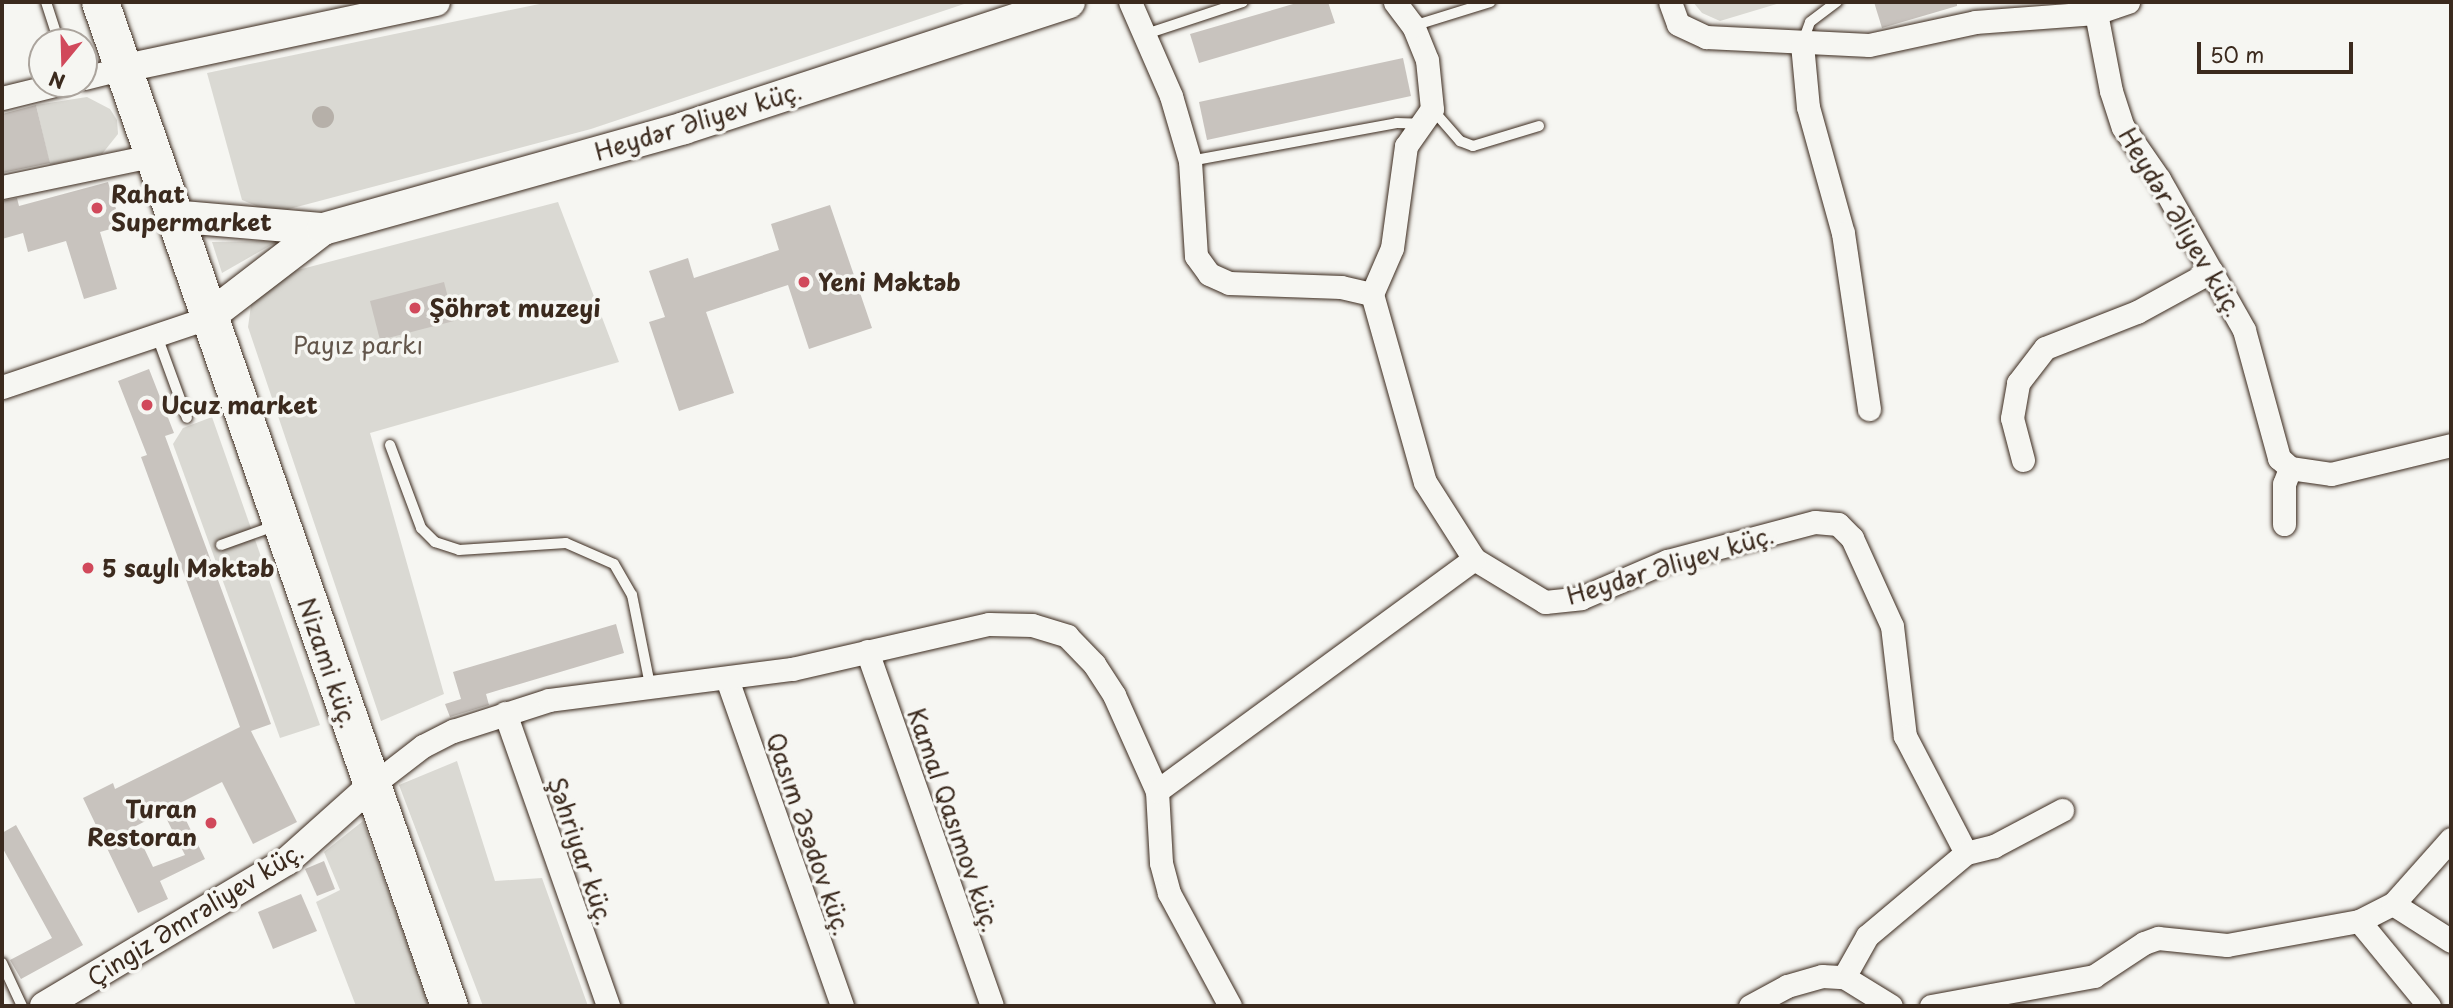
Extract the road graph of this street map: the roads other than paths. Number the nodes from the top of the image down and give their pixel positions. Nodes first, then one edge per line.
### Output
1 (46, 2) edge
2 (100, 2) edge
3 (436, 2) edge
4 (1069, 2) edge
5 (1130, 2) edge
6 (1243, 2) edge
7 (1395, 2) edge
8 (1490, 2) edge
9 (1670, 2) edge
10 (1837, 2) edge
11 (2129, 2) edge
12 (2096, 13) junction
13 (1413, 26) junction
14 (54, 28) edge
15 (1146, 34) junction
16 (1802, 44) junction
17 (121, 69) junction
18 (98, 75) edge
19 (28, 92) edge
20 (2, 98) edge
21 (1426, 117) junction
22 (1539, 127) dead end
23 (151, 156) junction
24 (1190, 161) junction
25 (2, 187) edge
26 (171, 216) junction
27 (323, 229) junction
28 (2212, 271) junction
29 (1372, 294) junction
30 (207, 318) junction
31 (157, 336) junction
32 (2, 387) edge
33 (1869, 408) dead end
34 (187, 418) dead end
35 (390, 445) dead end
36 (2451, 445) edge
37 (2023, 460) dead end
38 (2290, 468) junction
39 (279, 524) junction
40 (2284, 524) dead end
41 (220, 545) dead end
42 (1474, 559) junction
43 (867, 651) junction
44 (727, 679) junction
45 (649, 685) junction
46 (505, 713) junction
47 (371, 786) junction
48 (1157, 791) junction
49 (2062, 810) dead end
50 (2451, 839) edge
51 (1966, 853) junction
52 (2393, 904) junction
53 (2359, 921) junction
54 (2451, 941) edge
55 (2, 963) edge
56 (1844, 976) junction
57 (22, 1006) edge
58 (44, 1006) edge
59 (449, 1006) edge
60 (608, 1006) edge
61 (842, 1006) edge
62 (992, 1006) edge
63 (1230, 1006) edge
64 (1750, 1006) edge
65 (1891, 1006) edge
66 (1931, 1006) edge
67 (2429, 1006) edge

1 - 14 lane
2 - 17 highway, Nizami küç.
3 - 17 street
4 - 27 main road, Heydər Əliyev küç.
5 - 15 street
6 - 15 lane
7 - 13 street
8 - 13 lane
9 - 16 street
10 - 16 lane
11 - 12 street
12 - 16 street
12 - 28 street, Heydər Əliyev küç.
13 - 21 street
15 - 24 street
16 - 33 street
17 - 18 street
17 - 23 highway, Nizami küç.
19 - 20 street
21 - 22 lane
21 - 24 lane
21 - 29 street
23 - 25 street
23 - 26 highway, Nizami küç.
24 - 29 street
26 - 27 main road
26 - 30 highway, Nizami küç.
27 - 30 main road
28 - 37 street
28 - 38 street, Heydər Əliyev küç.
29 - 42 street, Heydər Əliyev küç.
30 - 31 street
30 - 39 highway, Nizami küç.
31 - 32 street
31 - 34 lane
35 - 45 lane
36 - 38 street
38 - 40 street
39 - 41 lane
39 - 47 highway, Nizami küç.
42 - 48 street
42 - 51 street, Heydər Əliyev küç.
43 - 44 street
43 - 48 street
43 - 62 street, Kamal Qasımov küç.
44 - 45 street
44 - 61 street, Qasım Əsədov küç.
45 - 46 street
46 - 47 street
46 - 60 street, Şəhriyar küç.
47 - 58 street, Çingiz Əmrəliyev küç.
47 - 59 highway, Nizami küç.
48 - 63 street
49 - 51 street
50 - 52 street
51 - 56 street
52 - 53 street
52 - 54 street
53 - 66 street
53 - 67 street
55 - 57 lane
56 - 64 street
56 - 65 street

